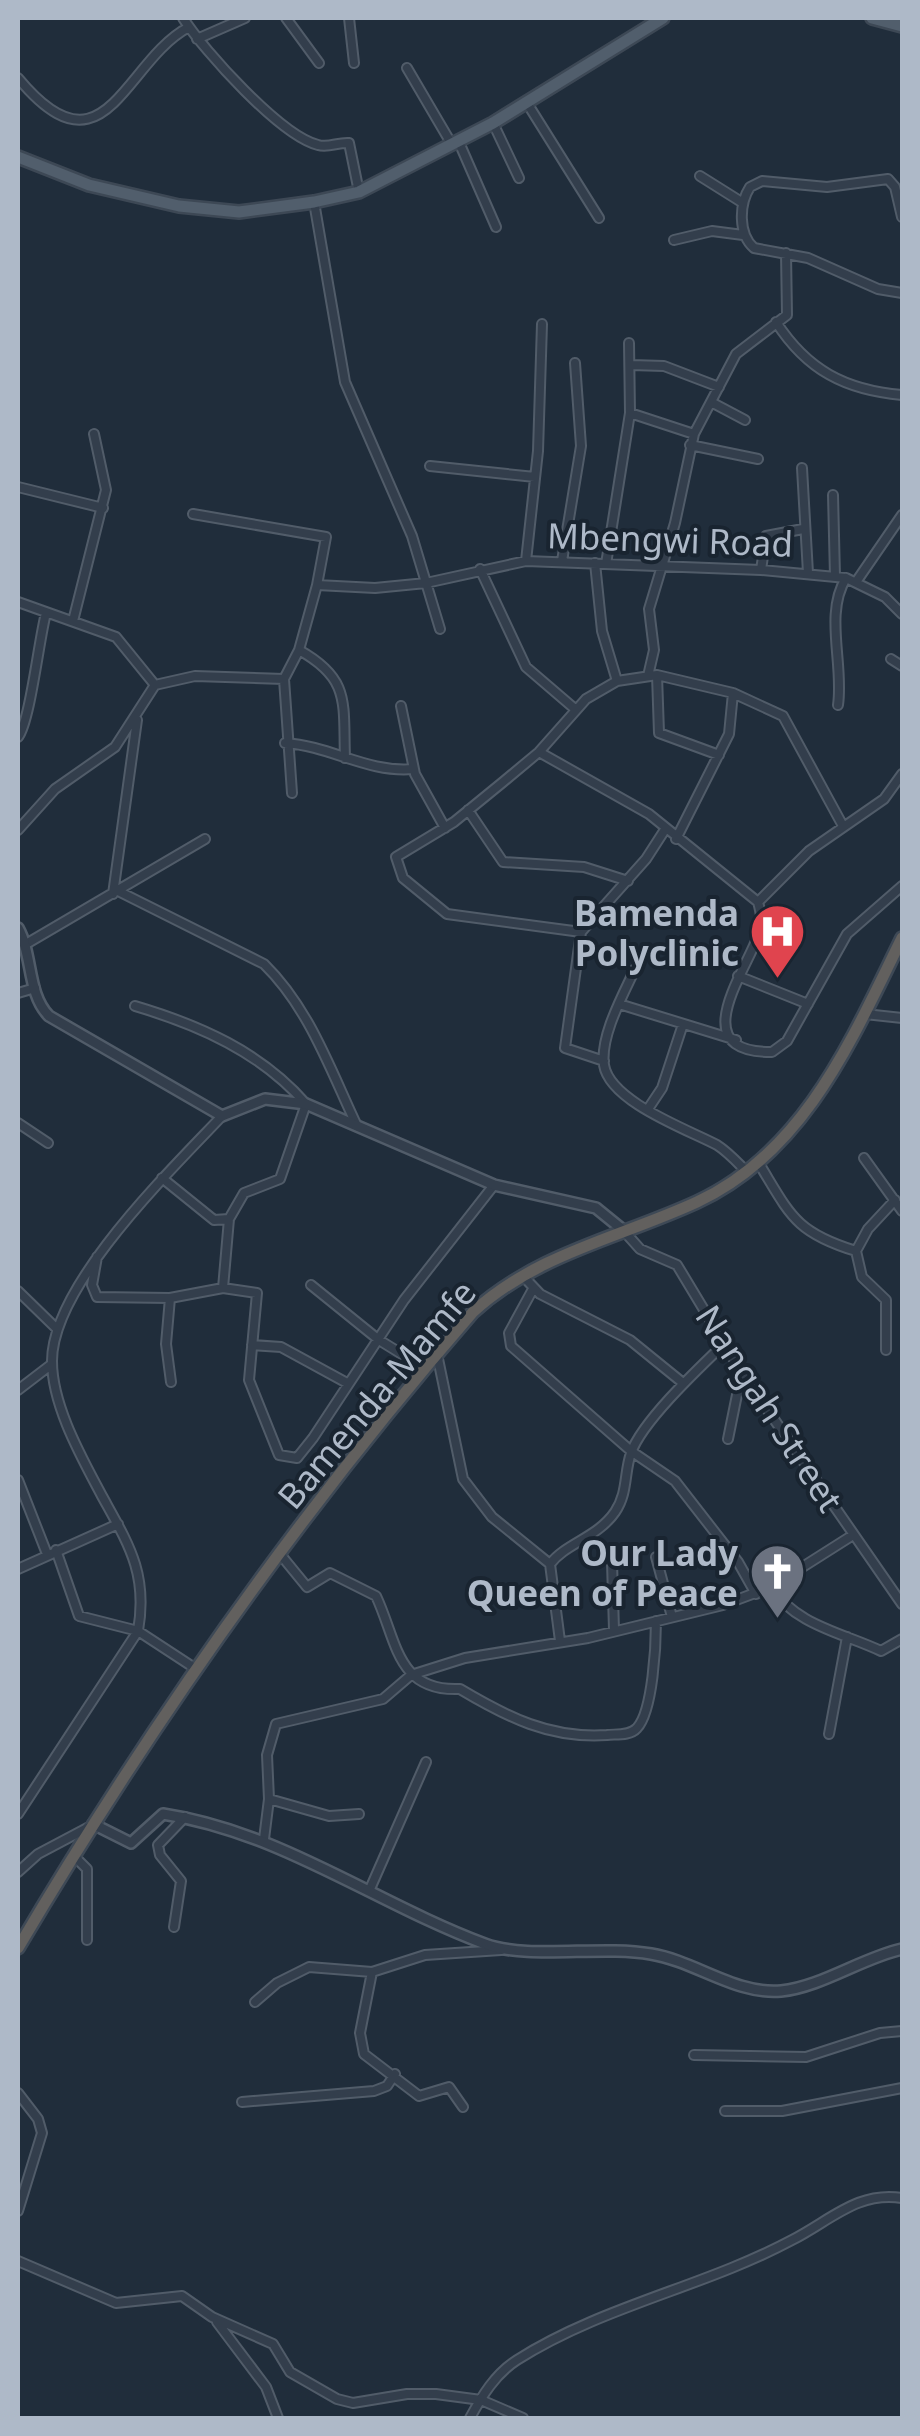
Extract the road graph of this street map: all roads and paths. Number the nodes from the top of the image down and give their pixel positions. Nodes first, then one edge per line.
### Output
1 (183, 18) edge
2 (244, 18) edge
3 (286, 18) edge
4 (350, 18) edge
5 (663, 18) edge
6 (872, 18) edge
7 (902, 26) edge
8 (188, 27) junction
9 (197, 39) junction
10 (318, 63) dead end
11 (354, 63) dead end
12 (406, 68) dead end
13 (18, 78) edge
14 (527, 103) junction
15 (493, 123) junction
16 (454, 141) junction
17 (18, 157) edge
18 (700, 176) dead end
19 (520, 178) dead end
20 (359, 192) junction
21 (314, 202) junction
22 (743, 203) junction
23 (902, 217) edge
24 (599, 218) dead end
25 (496, 227) dead end
26 (743, 234) junction
27 (674, 240) dead end
28 (786, 253) junction
29 (902, 293) edge
30 (776, 322) junction
31 (542, 324) dead end
32 (629, 343) dead end
33 (575, 363) dead end
34 (631, 365) junction
35 (719, 386) junction
36 (902, 395) edge
37 (711, 402) junction
38 (630, 413) junction
39 (745, 420) dead end
40 (94, 434) dead end
41 (694, 434) junction
42 (690, 445) junction
43 (758, 459) dead end
44 (430, 466) dead end
45 (802, 468) dead end
46 (535, 477) junction
47 (18, 487) edge
48 (833, 495) dead end
49 (103, 508) junction
50 (193, 514) dead end
51 (902, 516) edge
52 (803, 529) junction
53 (526, 561) junction
54 (562, 561) junction
55 (596, 563) junction
56 (606, 564) junction
57 (659, 568) junction
58 (480, 569) junction
59 (761, 570) junction
60 (808, 573) junction
61 (835, 576) junction
62 (851, 580) junction
63 (426, 584) junction
64 (318, 585) junction
65 (18, 602) edge
66 (46, 613) junction
67 (902, 614) edge
68 (73, 621) junction
69 (440, 629) dead end
70 (299, 650) junction
71 (891, 659) dead end
72 (902, 666) edge
73 (653, 676) junction
74 (284, 679) junction
75 (617, 681) junction
76 (155, 684) junction
77 (733, 693) junction
78 (838, 705) dead end
79 (401, 706) dead end
80 (575, 709) junction
81 (137, 716) junction
82 (18, 736) edge
83 (285, 744) junction
84 (539, 752) junction
85 (719, 755) junction
86 (345, 758) junction
87 (413, 769) junction
88 (902, 774) edge
89 (292, 794) dead end
90 (468, 810) junction
91 (843, 826) junction
92 (444, 828) junction
93 (666, 828) junction
94 (18, 830) edge
95 (676, 838) junction
96 (205, 839) dead end
97 (628, 881) junction
98 (902, 886) edge
99 (116, 892) junction
100 (758, 902) junction
101 (18, 928) edge
102 (580, 932) junction
103 (902, 938) edge
104 (26, 944) junction
105 (635, 969) dead end
106 (738, 976) junction
107 (35, 988) junction
108 (18, 993) edge
109 (619, 1004) junction
110 (808, 1004) junction
111 (134, 1006) dead end
112 (865, 1014) junction
113 (902, 1018) edge
114 (683, 1024) junction
115 (736, 1040) junction
116 (604, 1061) junction
117 (306, 1104) junction
118 (648, 1110) junction
119 (222, 1116) junction
120 (18, 1123) edge
121 (357, 1126) junction
122 (48, 1144) dead end
123 (864, 1158) dead end
124 (758, 1162) junction
125 (746, 1171) junction
126 (162, 1178) junction
127 (494, 1185) junction
128 (896, 1200) junction
129 (902, 1211) edge
130 (229, 1219) junction
131 (623, 1230) junction
132 (856, 1250) junction
133 (97, 1257) junction
134 (522, 1274) junction
135 (310, 1285) dead end
136 (223, 1288) junction
137 (533, 1289) junction
138 (18, 1291) edge
139 (170, 1298) junction
140 (56, 1328) junction
141 (380, 1340) junction
142 (726, 1342) junction
143 (252, 1344) junction
144 (886, 1350) dead end
145 (438, 1354) junction
146 (52, 1364) junction
147 (426, 1369) junction
148 (742, 1374) junction
149 (171, 1382) dead end
150 (347, 1382) junction
151 (683, 1383) junction
152 (18, 1390) edge
153 (728, 1439) dead end
154 (631, 1450) junction
155 (18, 1480) edge
156 (118, 1524) junction
157 (852, 1535) junction
158 (52, 1552) junction
159 (280, 1554) junction
160 (656, 1557) dead end
161 (612, 1562) dead end
162 (550, 1564) junction
163 (18, 1569) edge
164 (771, 1587) junction
165 (756, 1594) junction
166 (902, 1602) edge
167 (672, 1617) junction
168 (656, 1621) junction
169 (614, 1630) junction
170 (138, 1631) junction
171 (847, 1637) junction
172 (902, 1639) edge
173 (560, 1642) junction
174 (193, 1667) junction
175 (411, 1675) junction
176 (830, 1734) dead end
177 (426, 1762) dead end
178 (270, 1799) junction
179 (21, 1800) edge
180 (18, 1814) edge
181 (359, 1814) dead end
182 (185, 1817) junction
183 (93, 1824) junction
184 (264, 1838) junction
185 (73, 1855) junction
186 (18, 1872) edge
187 (370, 1889) junction
188 (174, 1927) dead end
189 (87, 1940) dead end
190 (477, 1940) junction
191 (18, 1948) edge
192 (902, 1949) edge
193 (504, 1950) junction
194 (474, 1953) junction
195 (372, 1972) junction
196 (255, 2002) dead end
197 (902, 2030) edge
198 (694, 2055) dead end
199 (395, 2074) junction
200 (902, 2088) edge
201 (18, 2093) edge
202 (242, 2102) dead end
203 (463, 2106) dead end
204 (725, 2111) dead end
205 (902, 2198) edge
206 (18, 2211) edge
207 (18, 2261) edge
208 (212, 2317) junction
209 (480, 2400) junction
210 (278, 2418) edge
211 (470, 2418) edge
212 (522, 2418) edge

1 - 8 street
2 - 9 street
3 - 10 street
4 - 11 street
5 - 14 main road
6 - 7 main road
8 - 9 street
8 - 13 street
9 - 20 street
12 - 16 street
14 - 15 main road
14 - 24 street
15 - 16 main road
15 - 19 street
16 - 20 main road
16 - 25 street
17 - 21 main road
18 - 22 street
20 - 21 main road
21 - 63 street
22 - 23 street
22 - 26 street
26 - 27 street
26 - 28 street
28 - 29 street
28 - 30 street
30 - 35 street
30 - 36 street
31 - 46 street
32 - 34 street
33 - 54 street
34 - 35 street
34 - 38 street
35 - 37 street
37 - 39 street
37 - 41 street
38 - 41 street
38 - 56 street
40 - 49 street
41 - 42 street
42 - 43 street
42 - 57 street
44 - 46 street
45 - 52 street
46 - 53 street
47 - 49 street
48 - 61 street
49 - 68 street
50 - 64 street
51 - 62 street
52 - 59 street
52 - 60 street
53 - 54 street, Mbengwi Road
53 - 58 street, Mbengwi Road
54 - 55 street, Mbengwi Road
55 - 56 street, Mbengwi Road
55 - 75 street
56 - 57 street, Mbengwi Road
57 - 59 street, Mbengwi Road
57 - 73 street
58 - 63 street, Mbengwi Road
58 - 80 street
59 - 60 street, Mbengwi Road
60 - 61 street, Mbengwi Road
61 - 62 street, Mbengwi Road
62 - 67 street, Mbengwi Road
62 - 78 street
63 - 64 street, Mbengwi Road
63 - 69 street
64 - 70 street
65 - 66 street
66 - 68 street
66 - 82 street
68 - 76 street
70 - 74 street
70 - 86 street
71 - 72 street
73 - 75 street
73 - 77 street
73 - 85 street
74 - 76 street
74 - 83 street
75 - 80 street
76 - 81 street
77 - 85 street
77 - 91 street
79 - 87 street
80 - 84 street
81 - 94 street
81 - 99 street
83 - 86 street
83 - 89 street
84 - 90 street
84 - 93 street
85 - 95 street
86 - 87 street
87 - 92 street
88 - 91 street
90 - 92 street
90 - 97 street
91 - 100 street
92 - 102 street
93 - 95 street
93 - 97 street
95 - 100 street
96 - 99 street
97 - 102 street
98 - 110 street
99 - 104 street
99 - 121 street
100 - 106 street
101 - 104 street
102 - 116 street
103 - 112 highway, Bamenda-Mamfe
104 - 107 street
105 - 109 street
106 - 110 street
106 - 115 street
107 - 108 street
107 - 119 street
109 - 114 street
109 - 116 street
110 - 115 street
111 - 117 street
112 - 113 street
112 - 124 highway, Bamenda-Mamfe
114 - 115 street
114 - 118 street
116 - 118 street
117 - 119 street
117 - 121 street
117 - 130 street
118 - 125 street
119 - 126 street
120 - 122 street
121 - 127 street
123 - 128 street
124 - 125 highway, Bamenda-Mamfe
124 - 132 street
125 - 131 highway, Bamenda-Mamfe
126 - 130 street
126 - 133 street
127 - 131 street
127 - 141 street
128 - 129 street
128 - 132 street
130 - 136 street
131 - 134 highway, Bamenda-Mamfe
131 - 142 street, Nangah Street
132 - 144 street
133 - 139 street
133 - 140 street
134 - 137 street
134 - 145 highway, Bamenda-Mamfe
135 - 141 street
136 - 139 street
136 - 143 street
137 - 151 street
137 - 154 street
138 - 140 street
139 - 149 street
140 - 146 street
141 - 147 street
141 - 150 street
142 - 148 street, Nangah Street
142 - 151 street
143 - 150 street
143 - 150 street
145 - 147 highway, Bamenda-Mamfe
145 - 162 street
146 - 152 street
146 - 156 street
147 - 159 highway, Bamenda-Mamfe
148 - 153 street
148 - 157 street, Nangah Street
151 - 154 street
154 - 162 street
154 - 165 street
155 - 158 street
156 - 158 street
156 - 170 street
157 - 164 street
157 - 166 street, Nangah Street
158 - 163 street
158 - 170 street
159 - 174 highway, Bamenda-Mamfe
159 - 175 street
160 - 167 street
161 - 169 street
162 - 173 street
164 - 165 street
164 - 171 street
165 - 167 street
167 - 168 street
168 - 169 street
168 - 175 street
169 - 173 street
170 - 174 street
170 - 179 street
171 - 172 street
171 - 176 street
173 - 175 street
174 - 183 highway, Bamenda-Mamfe
175 - 178 street
177 - 187 street
178 - 181 street
178 - 184 street
179 - 180 street
182 - 183 street
182 - 184 street
182 - 188 street
183 - 185 highway, Bamenda-Mamfe
183 - 186 street
184 - 187 street
185 - 189 street
185 - 191 highway, Bamenda-Mamfe
187 - 190 street
190 - 193 street
190 - 194 street
192 - 193 street
193 - 194 street
194 - 195 street
195 - 196 street
195 - 199 street
197 - 198 street
199 - 202 street
199 - 203 street
200 - 204 street
201 - 206 street
205 - 209 street
207 - 208 street
208 - 209 street
208 - 210 street
209 - 211 street
209 - 212 street

